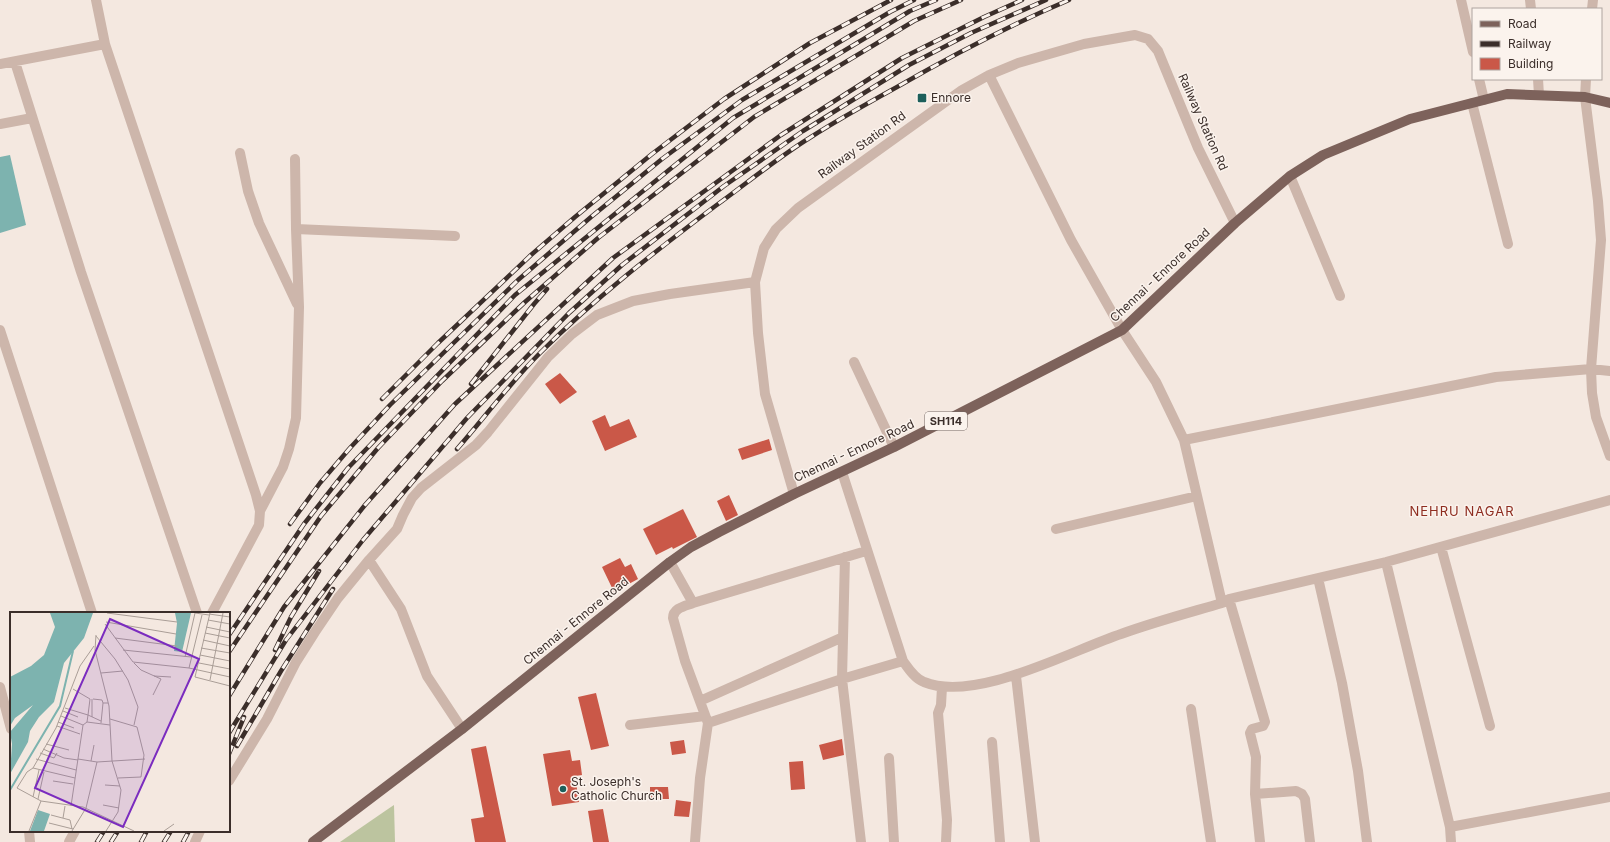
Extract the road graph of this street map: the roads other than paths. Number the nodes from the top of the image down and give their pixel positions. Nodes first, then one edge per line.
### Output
1 (96, 0) edge
2 (1461, 0) edge
3 (104, 44) junction
4 (1472, 48) edge
5 (16, 62) junction
6 (0, 64) edge
7 (990, 75) junction
8 (1479, 80) edge
9 (1538, 80) edge
10 (1586, 80) edge
11 (1539, 95) junction
12 (1585, 97) junction
13 (1484, 100) junction
14 (1472, 103) junction
15 (1610, 104) edge
16 (32, 118) junction
17 (0, 124) edge
18 (240, 153) dead end
19 (295, 160) dead end
20 (1290, 176) junction
21 (1235, 223) junction
22 (296, 229) junction
23 (455, 236) dead end
24 (1508, 244) dead end
25 (755, 282) junction
26 (1340, 296) dead end
27 (299, 307) junction
28 (0, 330) edge
29 (1122, 330) junction
30 (854, 362) dead end
31 (1591, 369) junction
32 (1610, 372) edge
33 (1184, 440) junction
34 (894, 447) junction
35 (1610, 456) edge
36 (842, 472) junction
37 (794, 494) junction
38 (1197, 496) junction
39 (1610, 500) edge
40 (260, 511) junction
41 (1056, 529) dead end
42 (1441, 547) junction
43 (866, 551) junction
44 (845, 557) junction
45 (369, 560) junction
46 (670, 562) junction
47 (1386, 562) junction
48 (1318, 578) junction
49 (1226, 601) junction
50 (693, 603) junction
51 (92, 612) edge
52 (197, 612) edge
53 (213, 612) edge
54 (843, 637) junction
55 (902, 661) junction
56 (1016, 676) junction
57 (842, 679) junction
58 (0, 687) edge
59 (942, 687) junction
60 (700, 702) junction
61 (1191, 709) dead end
62 (707, 719) junction
63 (10, 725) edge
64 (630, 725) dead end
65 (1490, 726) dead end
66 (462, 729) junction
67 (992, 742) dead end
68 (889, 758) dead end
69 (230, 779) edge
70 (1255, 794) junction
71 (1610, 798) edge
72 (1450, 827) junction
73 (29, 832) edge
74 (74, 832) edge
75 (200, 832) edge
76 (30, 842) edge
77 (69, 842) edge
78 (195, 842) edge
79 (313, 842) edge
80 (695, 842) edge
81 (861, 842) edge
82 (894, 842) edge
83 (946, 842) edge
84 (1000, 842) edge
85 (1035, 842) edge
86 (1211, 842) edge
87 (1260, 842) edge
88 (1310, 842) edge
89 (1367, 842) edge
90 (1451, 842) edge

1 - 3 street
2 - 4 street
3 - 5 street
3 - 40 street
5 - 6 street
5 - 16 street
7 - 21 street, Railway Station Rd
7 - 25 street, Railway Station Rd
7 - 29 street
8 - 13 street
9 - 11 street
10 - 12 street
11 - 12 main road, Chennai - Ennore Road / SH114
11 - 13 main road, Chennai - Ennore Road / SH114
12 - 15 main road, Chennai - Ennore Road / SH114
12 - 31 street
13 - 14 main road, Chennai - Ennore Road / SH114
14 - 20 main road, Chennai - Ennore Road / SH114
14 - 24 street
16 - 17 street
16 - 52 street
18 - 27 street
19 - 22 street
20 - 21 main road, Chennai - Ennore Road / SH114
20 - 26 street
21 - 29 main road, Chennai - Ennore Road / SH114
22 - 23 street
22 - 27 street
25 - 37 street, Railway Station Rd
25 - 45 street
27 - 40 street
28 - 51 street
29 - 33 street
29 - 34 main road, Chennai - Ennore Road / SH114
30 - 34 street
31 - 32 street
31 - 33 street
31 - 35 street
33 - 38 street
34 - 36 main road, Chennai - Ennore Road / SH114
36 - 37 main road, Chennai - Ennore Road / SH114
36 - 43 street
37 - 46 main road, Chennai - Ennore Road / SH114
38 - 41 street
38 - 49 street
39 - 42 street
40 - 53 street
42 - 47 street
42 - 65 street
43 - 44 street
43 - 55 street
44 - 50 street
44 - 54 street
45 - 66 street
45 - 69 street
46 - 50 street
46 - 66 main road, Chennai - Ennore Road / SH114
47 - 48 street
47 - 72 street
48 - 49 street
48 - 89 street
49 - 56 street
49 - 70 street
50 - 60 street
54 - 57 street
54 - 60 street
55 - 57 street
55 - 59 street
56 - 59 street
56 - 85 street
57 - 62 street
57 - 81 street
58 - 63 street
59 - 83 street
60 - 62 street
61 - 86 street
62 - 64 street
62 - 80 street
66 - 79 main road, Chennai - Ennore Road / SH114
67 - 84 street
68 - 82 street
70 - 87 street
70 - 88 street
71 - 72 street
72 - 90 street
73 - 76 street
74 - 77 street
75 - 78 street

